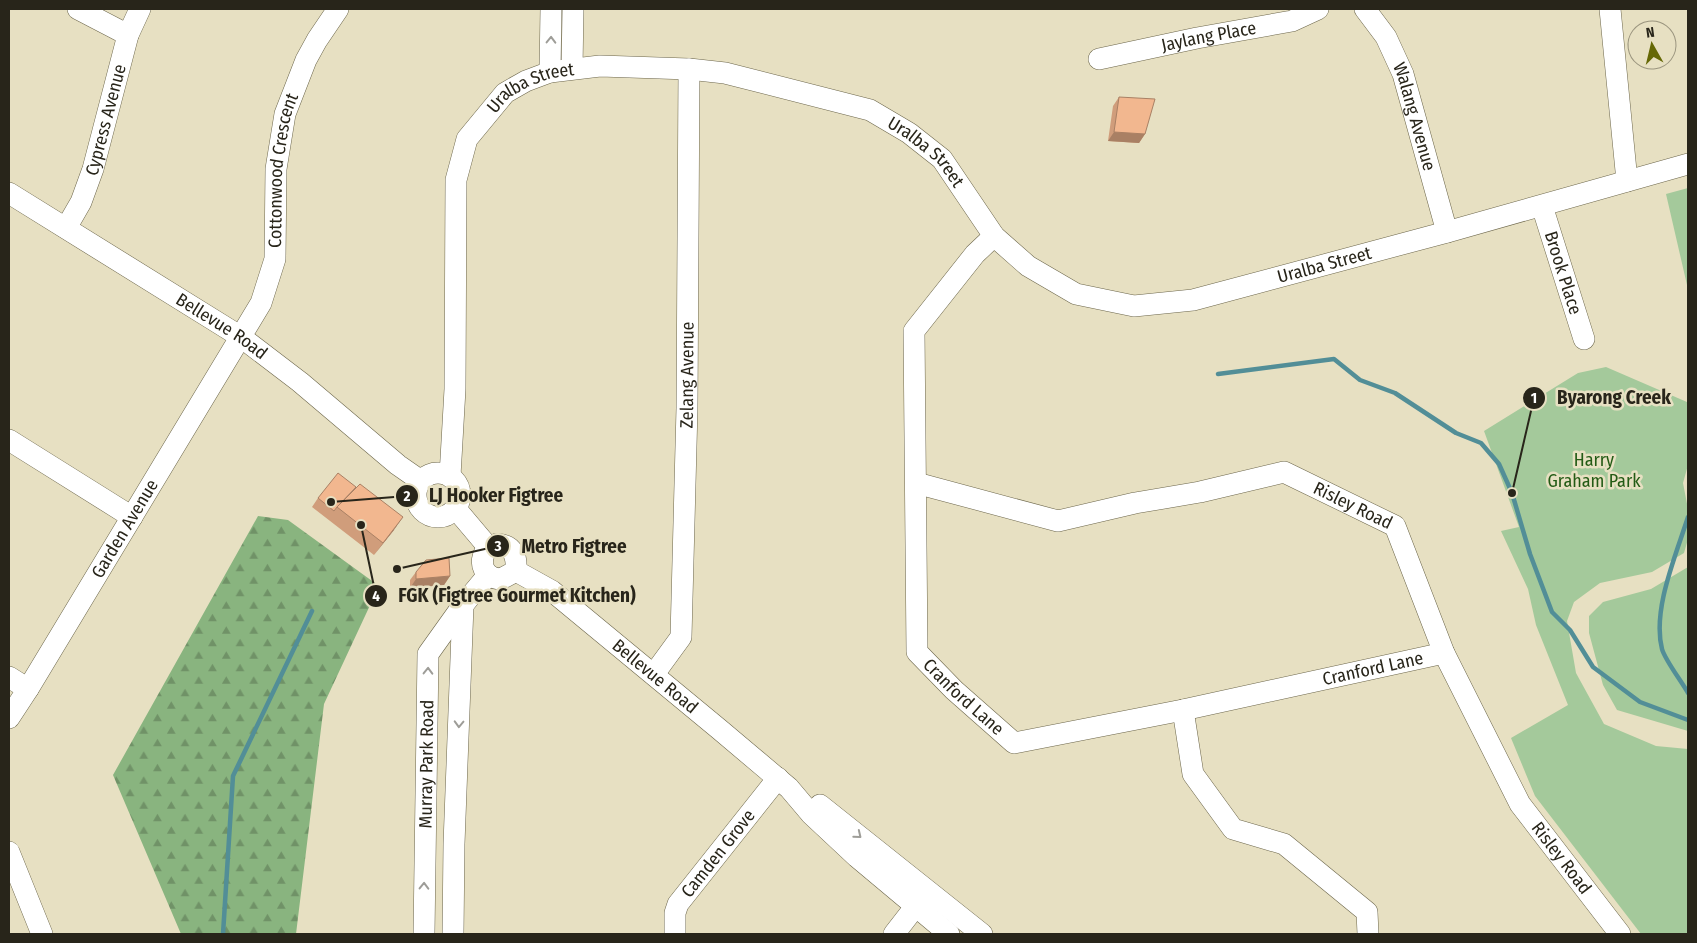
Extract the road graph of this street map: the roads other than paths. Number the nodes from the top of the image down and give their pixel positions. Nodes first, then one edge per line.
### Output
1 (78, 9) edge
2 (140, 9) edge
3 (338, 9) edge
4 (551, 9) edge
5 (573, 9) edge
6 (1318, 9) edge
7 (1365, 9) edge
8 (1610, 9) edge
9 (128, 36) junction
10 (1099, 59) dead end
11 (572, 68) junction
12 (689, 69) junction
13 (550, 72) junction
14 (1688, 164) edge
15 (1627, 181) junction
16 (9, 193) edge
17 (1542, 206) junction
18 (66, 228) junction
19 (1447, 232) junction
20 (994, 236) junction
21 (241, 338) junction
22 (1584, 339) dead end
23 (9, 440) edge
24 (450, 476) junction
25 (421, 481) junction
26 (916, 483) junction
27 (456, 509) junction
28 (132, 517) junction
29 (489, 548) junction
30 (516, 571) junction
31 (488, 575) junction
32 (463, 605) junction
33 (1444, 653) junction
34 (654, 674) junction
35 (9, 677) edge
36 (28, 689) junction
37 (1183, 710) junction
38 (9, 718) edge
39 (784, 783) junction
40 (425, 842) junction
41 (454, 844) junction
42 (9, 852) edge
43 (915, 907) junction
44 (42, 934) edge
45 (424, 934) edge
46 (453, 934) edge
47 (675, 934) edge
48 (894, 934) edge
49 (949, 934) edge
50 (982, 934) edge
51 (1368, 934) edge
52 (1620, 934) edge

1 - 9 street
2 - 9 street, Cypress Avenue
3 - 21 street, Cottonwood Crescent
13 -> 4 street
5 - 11 street
6 - 10 street, Jaylang Place
7 - 19 street, Walang Avenue
8 - 15 street
9 - 18 street, Cypress Avenue
11 - 12 street, Uralba Street
11 - 13 street, Uralba Street
12 - 20 street, Uralba Street
12 - 34 street, Zelang Avenue
13 - 24 street, Uralba Street
14 - 15 street, Uralba Street
15 - 17 street, Uralba Street
16 - 18 street, Bellevue Road
17 - 19 street, Uralba Street
17 - 22 street, Brook Place
18 - 21 street, Bellevue Road
19 - 20 street, Uralba Street
20 - 26 street, Cranford Lane
21 - 25 street, Bellevue Road
21 - 28 street, Garden Avenue
23 - 28 street
24 - 25 street
24 - 27 street
25 - 27 street
26 - 33 street, Risley Road
26 - 37 street, Cranford Lane
27 - 29 street
28 - 36 street, Garden Avenue
29 - 30 street
29 - 31 street
30 - 31 street
30 - 34 street, Bellevue Road
31 - 32 street, Murray Park Road
40 -> 32 street, Murray Park Road
32 -> 41 street, Murray Park Road
33 - 37 street, Cranford Lane
33 - 52 street, Risley Road
34 - 39 street, Bellevue Road
35 - 36 street
36 - 38 street, Garden Avenue
37 - 51 street
39 - 43 street, Bellevue Road
39 - 47 street, Camden Grove
39 -> 50 street, Bellevue Road
40 - 41 street
45 -> 40 street, Murray Park Road
41 - 46 street, Murray Park Road
42 - 44 street
43 - 48 street
43 - 49 street, Bellevue Road

